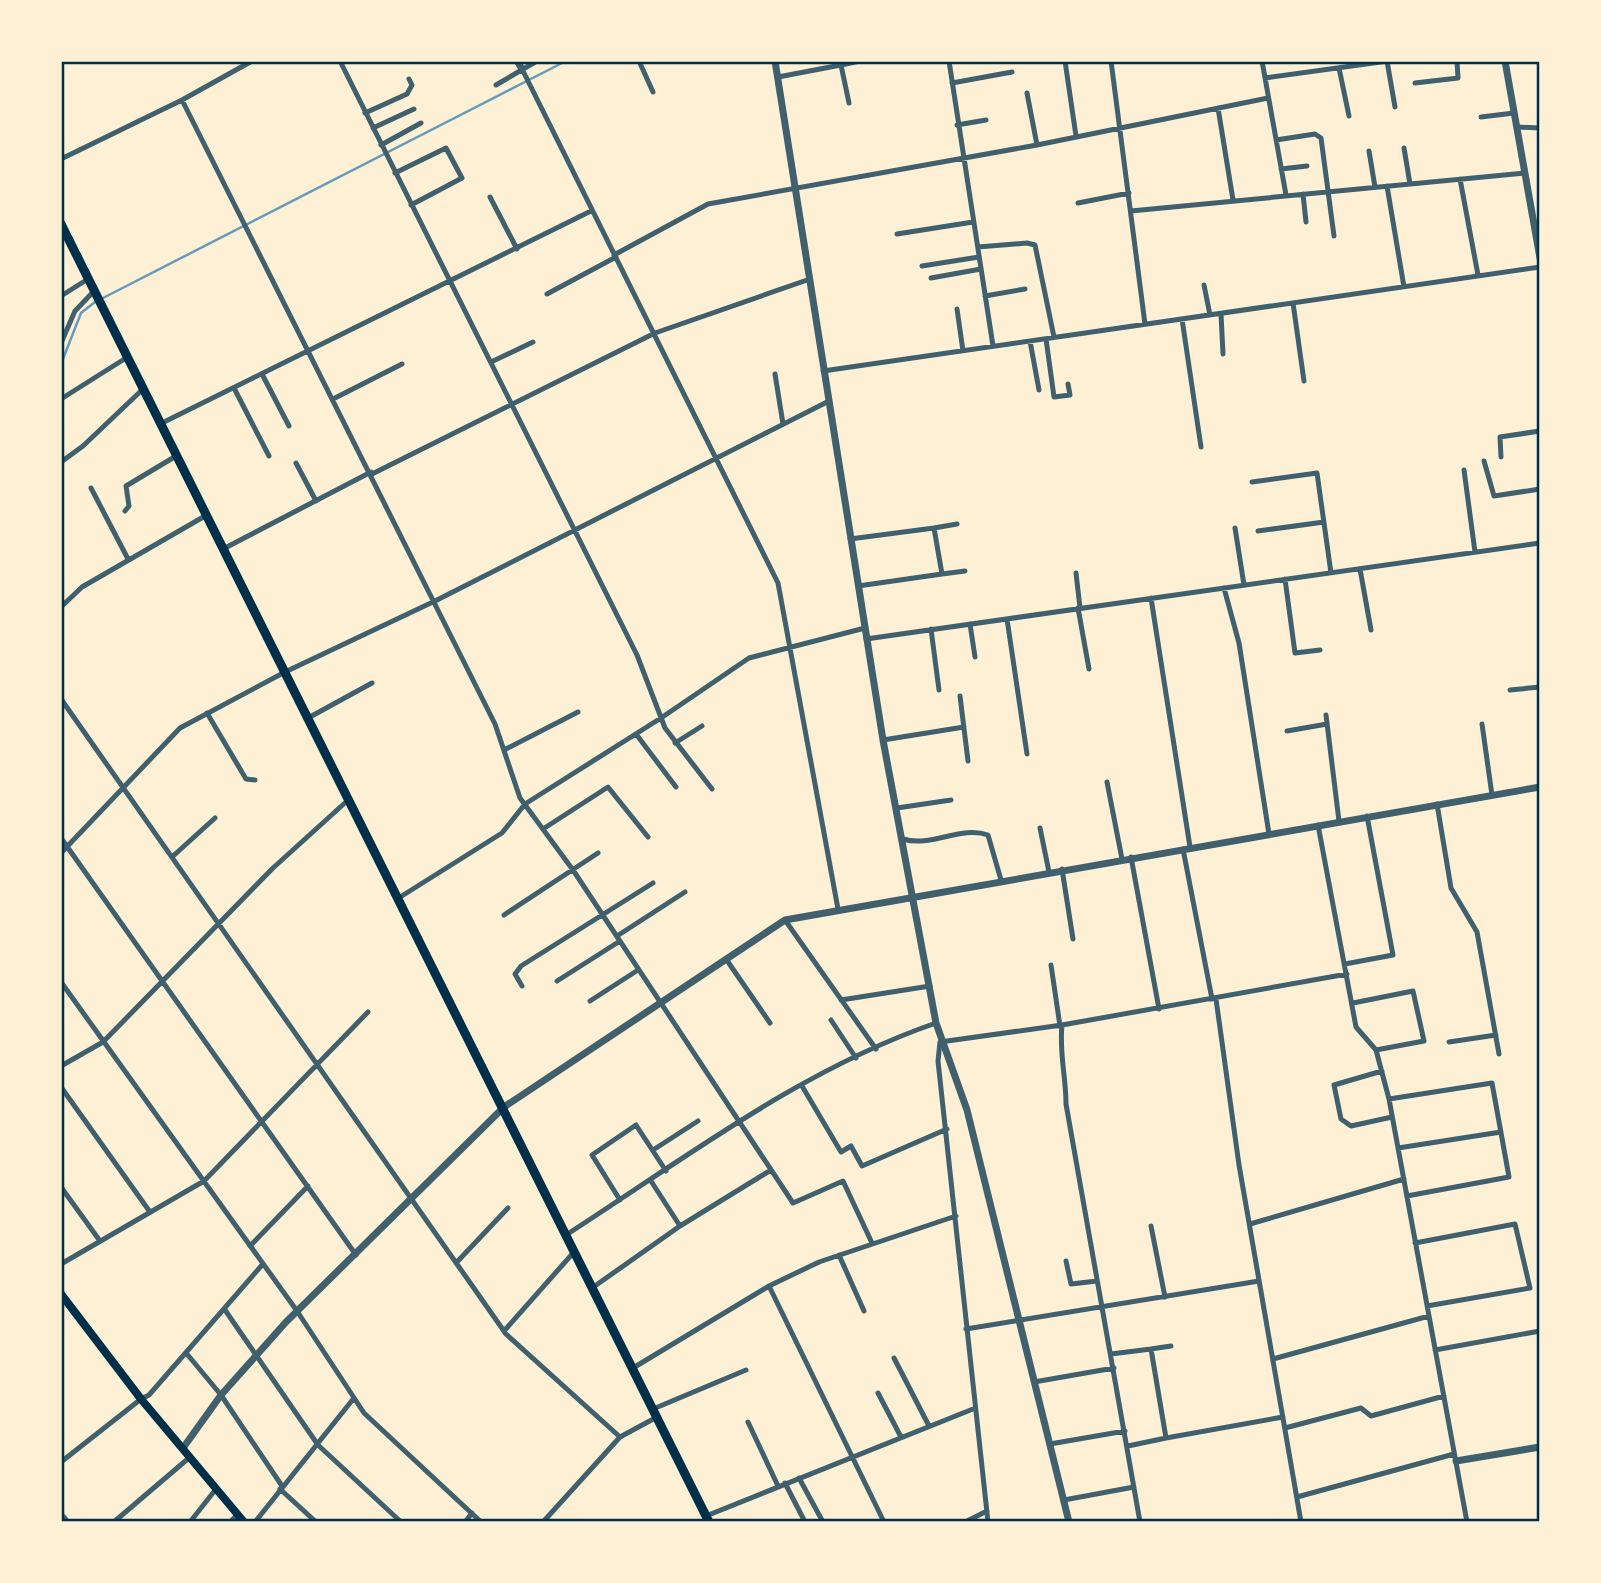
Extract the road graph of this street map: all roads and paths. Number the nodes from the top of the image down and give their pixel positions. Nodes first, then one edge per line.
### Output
1 (340, 61) edge
2 (517, 61) edge
3 (537, 61) edge
4 (639, 61) edge
5 (775, 61) edge
6 (860, 61) edge
7 (949, 61) edge
8 (1065, 61) edge
9 (1111, 61) edge
10 (1262, 61) edge
11 (1388, 61) edge
12 (1457, 61) edge
13 (1505, 61) edge
14 (250, 62) edge
15 (1362, 63) edge
16 (841, 65) junction
17 (1339, 68) junction
18 (522, 69) junction
19 (1012, 72) dead end
20 (778, 77) junction
21 (1265, 78) junction
22 (409, 79) dead end
23 (952, 83) junction
24 (1415, 83) dead end
25 (496, 85) dead end
26 (653, 92) dead end
27 (1027, 93) dead end
28 (1268, 98) junction
29 (182, 100) junction
30 (849, 103) dead end
31 (1395, 107) dead end
32 (414, 108) dead end
33 (1218, 108) junction
34 (365, 113) junction
35 (1514, 113) junction
36 (1349, 116) dead end
37 (1481, 117) dead end
38 (986, 120) dead end
39 (421, 123) dead end
40 (957, 125) junction
41 (1120, 127) junction
42 (1517, 127) junction
43 (373, 128) junction
44 (1540, 128) edge
45 (1076, 136) junction
46 (1276, 139) junction
47 (381, 145) junction
48 (1037, 145) junction
49 (1404, 148) dead end
50 (1370, 151) dead end
51 (964, 158) junction
52 (61, 159) edge
53 (1307, 166) dead end
54 (1281, 169) junction
55 (395, 173) junction
56 (1525, 173) junction
57 (1460, 179) junction
58 (1410, 184) junction
59 (1387, 186) junction
60 (1375, 187) junction
61 (795, 189) junction
62 (1328, 191) junction
63 (1129, 193) junction
64 (1303, 194) junction
65 (1286, 195) junction
66 (490, 197) dead end
67 (1233, 201) junction
68 (1078, 203) dead end
69 (411, 205) junction
70 (591, 211) junction
71 (1131, 211) junction
72 (973, 222) junction
73 (1306, 222) dead end
74 (62, 226) edge
75 (897, 234) dead end
76 (1334, 236) dead end
77 (978, 247) junction
78 (517, 248) junction
79 (615, 256) junction
80 (979, 257) junction
81 (1540, 258) edge
82 (922, 266) dead end
83 (1540, 267) edge
84 (981, 269) junction
85 (1478, 275) junction
86 (932, 278) dead end
87 (88, 279) junction
88 (810, 279) junction
89 (449, 281) junction
90 (1204, 285) dead end
91 (1404, 287) junction
92 (1025, 289) dead end
93 (95, 294) junction
94 (547, 294) dead end
95 (61, 296) edge
96 (985, 296) junction
97 (1293, 303) junction
98 (957, 309) dead end
99 (1221, 314) junction
100 (1210, 315) junction
101 (1182, 319) junction
102 (1145, 324) junction
103 (655, 333) junction
104 (1054, 337) junction
105 (1046, 339) junction
106 (533, 341) dead end
107 (1030, 341) junction
108 (61, 343) edge
109 (993, 345) junction
110 (308, 351) junction
111 (963, 351) junction
112 (1223, 354) dead end
113 (126, 358) junction
114 (491, 362) junction
115 (402, 364) dead end
116 (823, 371) junction
117 (262, 374) junction
118 (775, 374) dead end
119 (1304, 381) dead end
120 (1069, 384) dead end
121 (234, 388) junction
122 (143, 389) junction
123 (1039, 390) dead end
124 (61, 399) edge
125 (333, 399) junction
126 (829, 401) junction
127 (514, 405) junction
128 (160, 424) junction
129 (783, 424) junction
130 (289, 426) dead end
131 (1540, 431) edge
132 (1201, 447) dead end
133 (176, 456) junction
134 (269, 456) dead end
135 (1502, 457) dead end
136 (716, 459) junction
137 (1484, 461) dead end
138 (61, 462) edge
139 (296, 463) dead end
140 (1464, 470) dead end
141 (371, 473) junction
142 (1252, 482) dead end
143 (91, 488) dead end
144 (1540, 489) edge
145 (316, 501) junction
146 (125, 511) dead end
147 (205, 516) junction
148 (1324, 522) junction
149 (957, 524) dead end
150 (934, 528) junction
151 (1235, 528) dead end
152 (574, 530) junction
153 (1258, 531) dead end
154 (850, 539) junction
155 (1540, 543) edge
156 (223, 549) junction
157 (1475, 552) junction
158 (128, 559) junction
159 (1360, 569) junction
160 (965, 571) dead end
161 (1076, 573) dead end
162 (1331, 573) junction
163 (942, 574) junction
164 (1285, 579) junction
165 (1244, 585) junction
166 (858, 586) junction
167 (1224, 587) junction
168 (1151, 598) junction
169 (435, 601) junction
170 (61, 607) edge
171 (1079, 608) junction
172 (1007, 619) junction
173 (970, 624) junction
174 (865, 628) junction
175 (931, 629) junction
176 (1371, 630) dead end
177 (866, 639) junction
178 (789, 647) junction
179 (1320, 650) dead end
180 (975, 657) dead end
181 (1089, 669) dead end
182 (285, 672) junction
183 (372, 683) dead end
184 (1540, 687) edge
185 (939, 690) dead end
186 (1510, 690) dead end
187 (960, 696) dead end
188 (61, 699) edge
189 (578, 712) dead end
190 (208, 713) junction
191 (1326, 715) dead end
192 (308, 718) junction
193 (661, 718) junction
194 (1327, 724) junction
195 (1482, 724) dead end
196 (702, 726) dead end
197 (964, 727) junction
198 (1287, 731) dead end
199 (636, 734) junction
200 (883, 740) junction
201 (675, 743) junction
202 (504, 750) junction
203 (1027, 754) dead end
204 (968, 761) dead end
205 (255, 780) dead end
206 (1107, 782) dead end
207 (676, 787) dead end
208 (1540, 787) edge
209 (124, 789) junction
210 (712, 789) dead end
211 (1492, 795) junction
212 (951, 800) dead end
213 (347, 801) junction
214 (525, 804) junction
215 (1437, 804) junction
216 (897, 808) junction
217 (1367, 816) junction
218 (215, 818) dead end
219 (1339, 821) junction
220 (1318, 825) junction
221 (1040, 828) dead end
222 (543, 829) junction
223 (1269, 834) junction
224 (648, 837) dead end
225 (61, 838) edge
226 (903, 839) junction
227 (67, 847) junction
228 (1186, 848) junction
229 (61, 853) edge
230 (598, 853) dead end
231 (172, 857) junction
232 (1131, 857) junction
233 (1122, 859) junction
234 (1062, 869) junction
235 (573, 870) junction
236 (1049, 872) junction
237 (1001, 880) junction
238 (653, 883) dead end
239 (685, 892) dead end
240 (914, 896) junction
241 (397, 899) junction
242 (838, 909) junction
243 (602, 914) junction
244 (504, 915) dead end
245 (785, 920) junction
246 (219, 923) junction
247 (618, 939) junction
248 (1073, 939) dead end
249 (726, 959) junction
250 (1345, 964) junction
251 (1051, 965) dead end
252 (638, 970) junction
253 (1347, 974) junction
254 (164, 981) junction
255 (556, 981) dead end
256 (61, 982) edge
257 (522, 986) dead end
258 (930, 986) junction
259 (1214, 999) junction
260 (841, 1000) junction
261 (590, 1001) dead end
262 (1353, 1003) junction
263 (659, 1004) junction
264 (1158, 1009) junction
265 (368, 1012) dead end
266 (831, 1020) dead end
267 (770, 1023) dead end
268 (936, 1023) junction
269 (1061, 1026) junction
270 (1496, 1035) junction
271 (103, 1042) junction
272 (940, 1042) junction
273 (1449, 1042) dead end
274 (876, 1049) junction
275 (1376, 1050) junction
276 (1499, 1054) dead end
277 (856, 1058) junction
278 (318, 1062) junction
279 (61, 1066) edge
280 (1382, 1071) junction
281 (802, 1086) junction
282 (61, 1087) edge
283 (1389, 1099) junction
284 (504, 1107) junction
285 (1392, 1117) junction
286 (261, 1120) junction
287 (698, 1121) dead end
288 (739, 1121) junction
289 (947, 1129) junction
290 (1501, 1132) junction
291 (1398, 1148) junction
292 (653, 1150) junction
293 (771, 1170) junction
294 (666, 1171) junction
295 (1404, 1179) junction
296 (204, 1181) junction
297 (651, 1181) junction
298 (308, 1185) junction
299 (61, 1188) edge
300 (1407, 1196) junction
301 (413, 1197) junction
302 (620, 1200) junction
303 (508, 1208) dead end
304 (150, 1212) junction
305 (956, 1216) junction
306 (1250, 1224) junction
307 (680, 1226) junction
308 (1151, 1226) dead end
309 (566, 1235) junction
310 (100, 1241) junction
311 (872, 1243) junction
312 (1415, 1243) junction
313 (250, 1246) junction
314 (574, 1251) junction
315 (356, 1255) junction
316 (839, 1255) junction
317 (1066, 1261) dead end
318 (456, 1263) junction
319 (61, 1264) edge
320 (262, 1265) junction
321 (1097, 1281) junction
322 (1259, 1281) junction
323 (769, 1286) junction
324 (592, 1288) junction
325 (61, 1294) edge
326 (1165, 1297) junction
327 (1427, 1306) junction
328 (1102, 1308) junction
329 (225, 1310) junction
330 (297, 1311) junction
331 (864, 1311) dead end
332 (1429, 1316) junction
333 (1019, 1322) junction
334 (966, 1329) junction
335 (504, 1331) junction
336 (1540, 1331) edge
337 (1171, 1346) dead end
338 (1151, 1349) junction
339 (1435, 1350) junction
340 (187, 1354) junction
341 (257, 1354) junction
342 (1111, 1354) junction
343 (894, 1357) dead end
344 (1273, 1359) junction
345 (633, 1368) junction
346 (1114, 1368) junction
347 (746, 1370) dead end
348 (1034, 1382) junction
349 (878, 1393) dead end
350 (221, 1395) junction
351 (1444, 1396) junction
352 (354, 1398) junction
353 (141, 1399) junction
354 (973, 1409) junction
355 (655, 1413) junction
356 (1283, 1417) junction
357 (748, 1422) dead end
358 (929, 1426) junction
359 (1285, 1428) junction
360 (1125, 1431) junction
361 (620, 1437) junction
362 (901, 1437) junction
363 (1167, 1438) junction
364 (1050, 1444) junction
365 (318, 1445) junction
366 (1128, 1446) junction
367 (1540, 1447) edge
368 (183, 1448) junction
369 (852, 1456) junction
370 (190, 1457) junction
371 (1455, 1458) junction
372 (61, 1462) edge
373 (799, 1478) junction
374 (785, 1483) junction
375 (779, 1486) junction
376 (281, 1487) junction
377 (1134, 1487) junction
378 (217, 1488) junction
379 (1297, 1497) junction
380 (1064, 1500) junction
381 (987, 1511) junction
382 (472, 1513) junction
383 (61, 1514) edge
384 (241, 1518) edge
385 (708, 1519) edge
386 (802, 1521) edge
387 (68, 1522) edge
388 (115, 1522) edge
389 (190, 1522) edge
390 (230, 1522) edge
391 (255, 1522) edge
392 (316, 1522) edge
393 (401, 1522) edge
394 (465, 1522) edge
395 (481, 1522) edge
396 (543, 1522) edge
397 (823, 1522) edge
398 (884, 1522) edge
399 (965, 1522) edge
400 (988, 1522) edge
401 (1069, 1522) edge
402 (1140, 1522) edge
403 (1301, 1522) edge
404 (1467, 1522) edge

1 - 34 street
2 - 18 street
3 - 18 street
4 - 26 street
5 - 20 street
6 - 16 street
7 - 23 street
8 - 45 street
9 - 41 street
10 - 21 street
11 - 15 street
11 - 31 street
12 - 24 street
13 - 35 street
14 - 29 street
15 - 17 street
16 - 20 street
16 - 30 street
17 - 21 street
17 - 36 street
18 - 25 street
18 - 70 street
19 - 23 street
20 - 61 street
21 - 28 street
22 - 34 street
23 - 40 street
27 - 48 street
28 - 33 street
28 - 46 street
29 - 52 street
29 - 110 street
32 - 43 street
33 - 41 street
33 - 67 street
34 - 43 street
35 - 37 street
35 - 42 street
38 - 40 street
39 - 47 street
40 - 51 street
41 - 45 street
41 - 63 street
42 - 44 street
42 - 56 street
43 - 47 street
45 - 48 street
46 - 54 street
46 - 62 street
47 - 55 street
48 - 51 street
49 - 58 street
50 - 60 street
51 - 61 street
51 - 72 street
53 - 54 street
54 - 65 street
55 - 69 street
55 - 69 street
56 - 57 street
56 - 81 street
57 - 58 street
57 - 85 street
58 - 59 street
59 - 60 street
59 - 91 street
60 - 62 street
61 - 79 street
61 - 88 street
62 - 64 street
62 - 76 street
63 - 68 street
63 - 71 street
64 - 65 street
64 - 73 street
65 - 67 street
66 - 78 street
67 - 71 street
69 - 89 street
70 - 78 street
70 - 79 street
71 - 102 street
72 - 75 street
72 - 77 street
74 - 87 highway
77 - 80 street
77 - 104 street
78 - 89 street
79 - 94 street
79 - 103 street
80 - 82 street
80 - 84 street
83 - 85 street
84 - 86 street
84 - 96 street
85 - 91 street
87 - 93 highway
87 - 95 street
88 - 103 street
88 - 116 street
89 - 110 street
89 - 114 street
90 - 100 street
91 - 97 street
92 - 96 street
93 - 108 street
93 - 113 highway
96 - 109 street
97 - 99 street
97 - 119 street
98 - 111 street
99 - 100 street
99 - 112 street
100 - 101 street
101 - 102 street
101 - 132 street
102 - 104 street
103 - 127 street
103 - 136 street
104 - 105 street
105 - 107 street
105 - 120 street
106 - 114 street
107 - 109 street
107 - 123 street
109 - 111 street
110 - 117 street
110 - 125 street
111 - 116 street
113 - 122 highway
113 - 124 street
114 - 127 street
115 - 125 street
116 - 126 street
117 - 121 street
117 - 130 street
118 - 129 street
121 - 128 street
121 - 134 street
122 - 128 highway
122 - 138 street
125 - 141 street
126 - 129 street
126 - 154 street
127 - 141 street
127 - 152 street
128 - 133 highway
129 - 136 street
131 - 135 street
133 - 146 street
133 - 147 highway
136 - 152 street
136 - 178 street
137 - 144 street
139 - 145 street
140 - 157 street
141 - 145 street
141 - 169 street
142 - 148 street
143 - 158 street
145 - 156 street
147 - 156 highway
147 - 158 street
148 - 153 street
148 - 162 street
149 - 150 street
150 - 154 street
150 - 163 street
151 - 165 street
152 - 169 street
152 - 193 street
154 - 166 street
155 - 157 street
156 - 182 highway
157 - 159 street
158 - 170 street
159 - 162 street
159 - 176 street
160 - 163 street
161 - 171 street
162 - 164 street
163 - 166 street
164 - 165 street
164 - 179 street
165 - 167 street
166 - 174 street
167 - 168 street
167 - 223 street
168 - 171 street
168 - 228 street
169 - 182 street
169 - 202 street
171 - 172 street
171 - 181 street
172 - 173 street
172 - 203 street
173 - 175 street
173 - 180 street
174 - 177 street
174 - 178 street
175 - 177 street
175 - 185 street
177 - 200 street
178 - 193 street
178 - 242 street
182 - 190 street
182 - 192 highway
183 - 192 street
184 - 186 street
187 - 197 street
188 - 209 street
189 - 202 street
190 - 205 street
190 - 209 street
191 - 194 street
192 - 213 highway
193 - 199 street
193 - 201 street
194 - 198 street
194 - 219 street
195 - 211 street
196 - 201 street
197 - 200 street
197 - 204 street
199 - 207 street
199 - 214 street
200 - 216 street
201 - 210 street
202 - 214 street
206 - 233 street
208 - 211 street
209 - 227 street
209 - 231 street
211 - 215 street
212 - 216 street
213 - 241 highway
213 - 246 street
214 - 222 street
214 - 241 street
215 - 217 street
215 - 270 street
216 - 226 street
217 - 219 street
217 - 250 street
218 - 231 street
219 - 220 street
220 - 223 street
220 - 250 street
221 - 236 street
222 - 224 street
222 - 235 street
223 - 228 street
225 - 227 street
226 - 237 street
226 - 240 street
227 - 229 street
227 - 254 street
228 - 232 street
228 - 259 street
230 - 235 street
231 - 246 street
232 - 233 street
232 - 264 street
233 - 234 street
234 - 236 street
234 - 248 street
235 - 243 street
235 - 244 street
236 - 237 street
237 - 240 street
238 - 243 street
239 - 247 street
240 - 242 street
240 - 258 street
241 - 284 highway
242 - 245 street
243 - 247 street
243 - 257 street
245 - 249 street
245 - 260 street
246 - 254 street
246 - 278 street
247 - 252 street
247 - 255 street
249 - 263 street
249 - 267 street
250 - 253 street
251 - 269 street
252 - 261 street
252 - 263 street
253 - 259 street
253 - 262 street
254 - 271 street
254 - 286 street
256 - 271 street
258 - 260 street
258 - 268 street
259 - 264 street
259 - 306 street
260 - 274 street
262 - 275 street
262 - 275 street
263 - 284 street
263 - 288 street
264 - 269 street
265 - 278 street
266 - 277 street
268 - 272 street
268 - 274 street
269 - 272 street
269 - 321 street
270 - 273 street
270 - 276 street
271 - 279 street
271 - 296 street
272 - 289 street
272 - 333 street
274 - 277 street
275 - 280 street
277 - 281 street
278 - 286 street
278 - 301 street
280 - 283 street
280 - 285 street
281 - 288 street
281 - 289 street
282 - 304 street
283 - 285 street
283 - 290 street
284 - 301 street
284 - 309 highway
285 - 291 street
286 - 296 street
286 - 298 street
287 - 292 street
288 - 293 street
288 - 294 street
289 - 305 street
290 - 291 street
290 - 300 street
291 - 295 street
292 - 294 street
292 - 302 street
293 - 307 street
293 - 311 street
294 - 297 street
295 - 300 street
295 - 306 street
296 - 304 street
296 - 313 street
297 - 302 street
297 - 307 street
298 - 313 street
298 - 315 street
299 - 310 street
300 - 312 street
301 - 315 street
301 - 318 street
302 - 309 street
303 - 318 street
304 - 310 street
305 - 311 street
305 - 334 street
306 - 322 street
307 - 324 street
308 - 326 street
309 - 314 highway
310 - 319 street
311 - 316 street
312 - 327 street
312 - 327 street
313 - 320 street
314 - 324 highway
314 - 335 street
315 - 330 street
316 - 323 street
316 - 331 street
317 - 321 street
318 - 335 street
320 - 329 street
320 - 330 street
321 - 328 street
322 - 326 street
322 - 344 street
323 - 345 street
323 - 369 street
324 - 345 highway
325 - 353 main road
326 - 328 street
327 - 332 street
328 - 333 street
328 - 342 street
329 - 340 street
329 - 341 street
330 - 341 street
330 - 352 street
332 - 339 street
332 - 344 street
333 - 334 street
333 - 348 street
334 - 354 street
335 - 361 street
336 - 339 street
337 - 338 street
338 - 342 street
338 - 363 street
339 - 351 street
340 - 350 street
340 - 353 street
341 - 350 street
341 - 365 street
342 - 346 street
343 - 358 street
344 - 356 street
345 - 355 highway
346 - 348 street
346 - 360 street
347 - 355 street
348 - 364 street
349 - 362 street
350 - 368 street
350 - 376 street
351 - 359 street
351 - 371 street
352 - 365 street
352 - 382 street
353 - 368 main road
353 - 372 street
354 - 358 street
354 - 381 street
355 - 361 street
355 - 385 highway
356 - 359 street
356 - 363 street
357 - 375 street
358 - 362 street
359 - 379 street
360 - 364 street
360 - 366 street
361 - 396 street
362 - 369 street
363 - 366 street
364 - 380 street
365 - 376 street
365 - 393 street
366 - 377 street
367 - 371 street
368 - 370 main road
369 - 373 street
369 - 398 street
370 - 378 main road
370 - 388 street
371 - 379 street
371 - 404 street
373 - 374 street
373 - 397 street
374 - 375 street
374 - 386 street
375 - 385 street
376 - 391 street
376 - 392 street
377 - 380 street
377 - 402 street
378 - 384 main road
378 - 389 street
379 - 403 street
380 - 401 street
381 - 399 street
381 - 400 street
382 - 394 street
382 - 395 street
383 - 387 street
384 - 390 street

